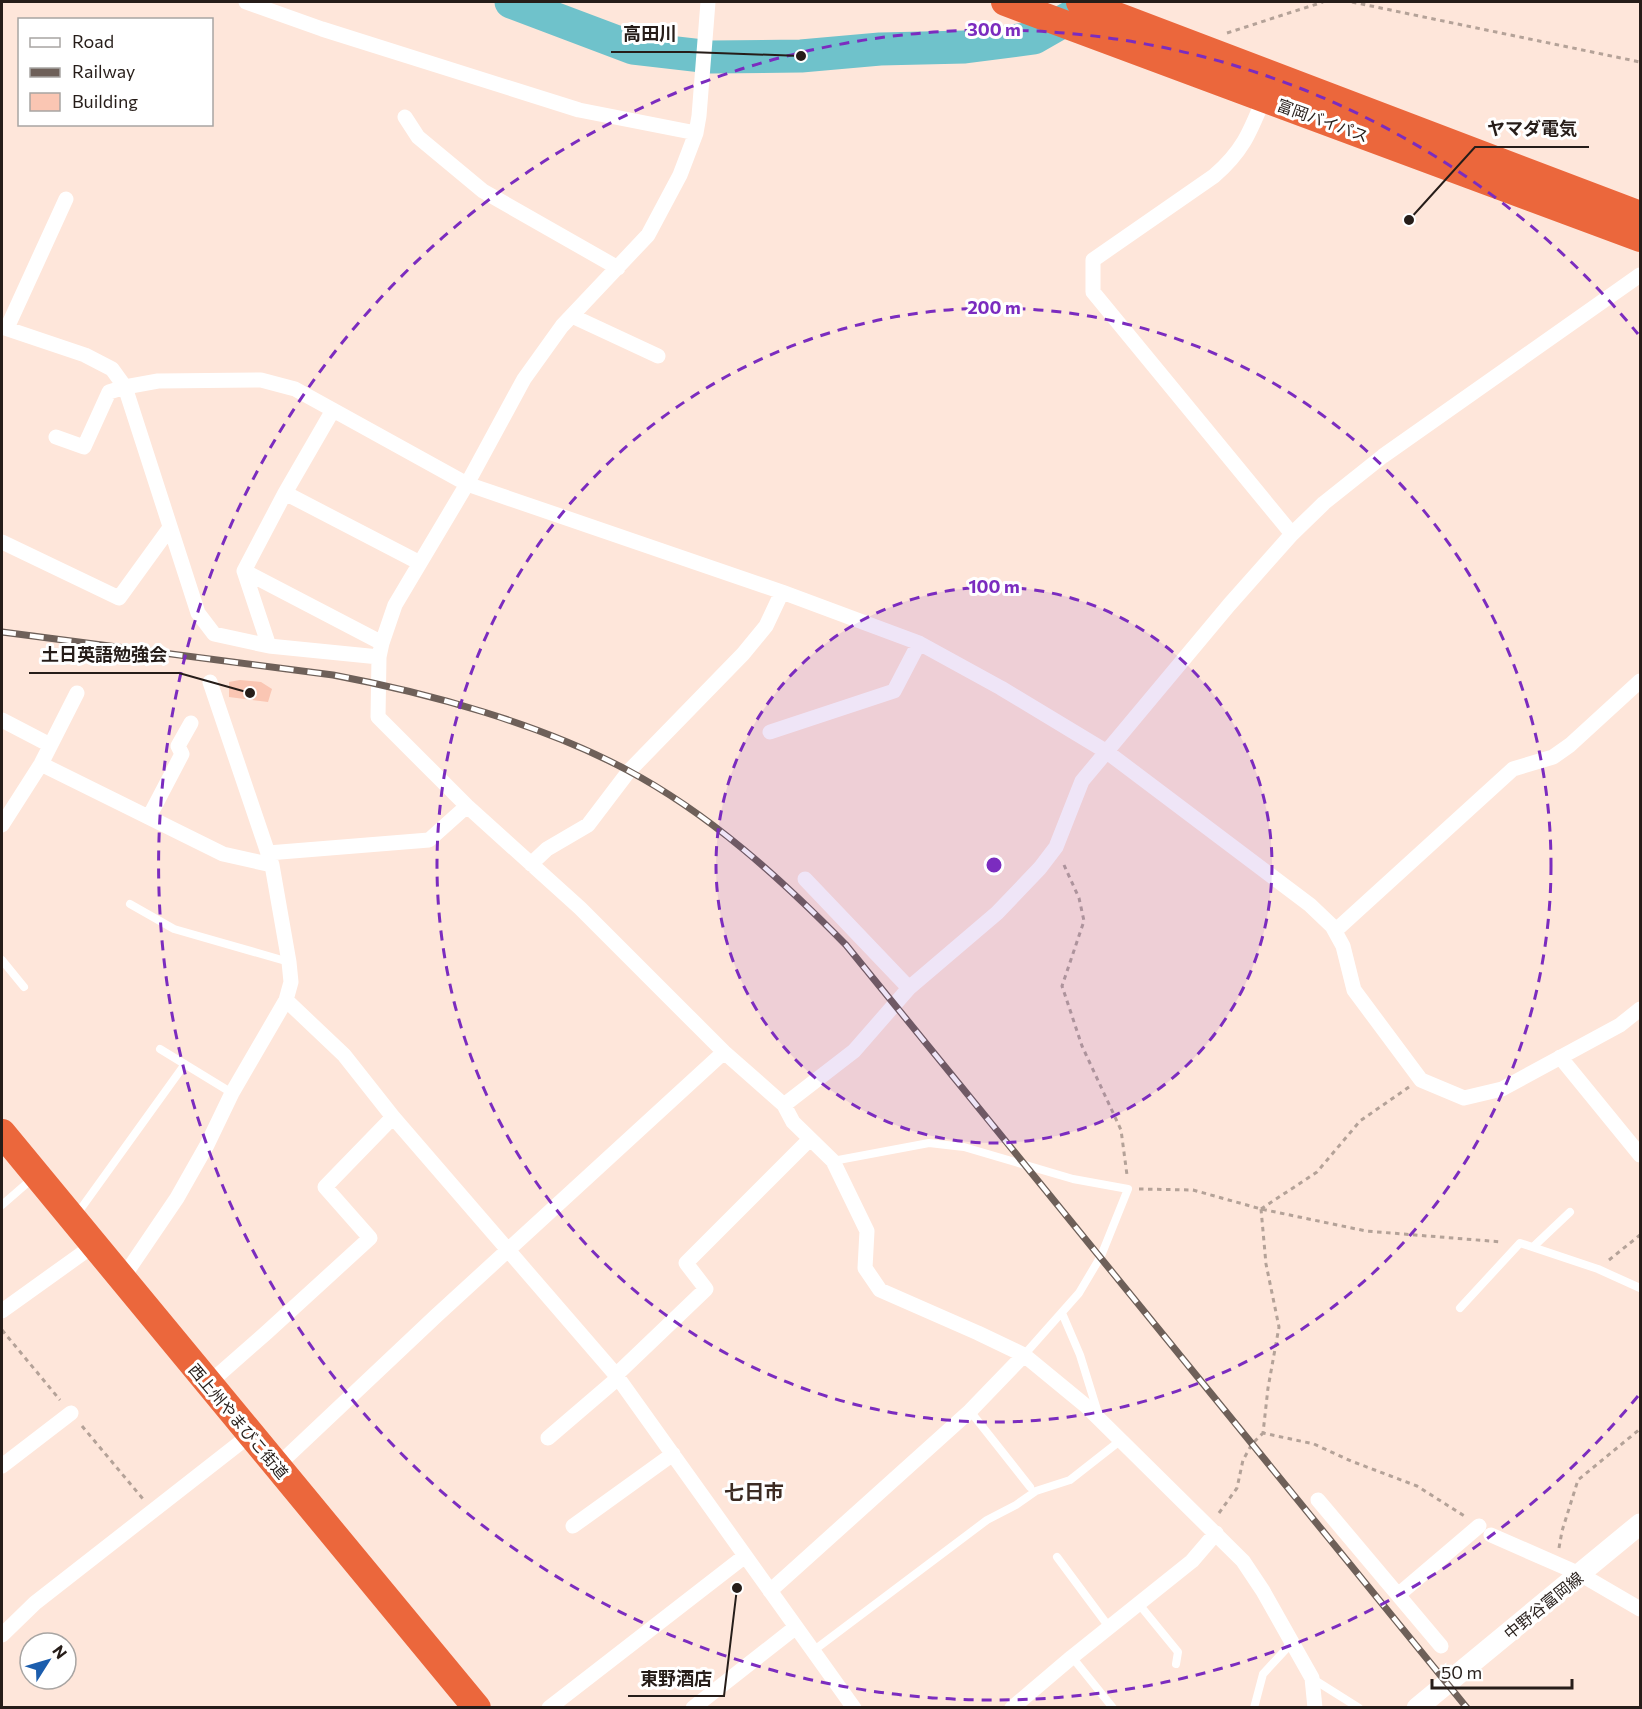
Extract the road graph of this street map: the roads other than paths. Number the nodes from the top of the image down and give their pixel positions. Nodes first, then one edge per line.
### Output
1 (246, 2) edge
2 (708, 2) edge
3 (1005, 2) edge
4 (1080, 2) edge
5 (1264, 98) junction
6 (405, 117) dead end
7 (696, 133) junction
8 (66, 199) dead end
9 (1641, 215) edge
10 (1641, 238) edge
11 (618, 268) junction
12 (1641, 275) edge
13 (572, 316) junction
14 (4, 327) edge
15 (658, 356) dead end
16 (125, 387) junction
17 (333, 410) junction
18 (56, 437) dead end
19 (467, 484) junction
20 (285, 493) junction
21 (169, 529) junction
22 (1292, 534) junction
23 (2, 542) edge
24 (420, 563) junction
25 (244, 571) junction
26 (782, 592) junction
27 (919, 643) junction
28 (269, 646) junction
29 (380, 650) junction
30 (1641, 681) edge
31 (210, 682) dead end
32 (77, 693) dead end
33 (2, 720) edge
34 (191, 723) dead end
35 (770, 732) dead end
36 (50, 745) junction
37 (1107, 752) junction
38 (41, 764) junction
39 (467, 806) junction
40 (149, 817) junction
41 (2, 825) edge
42 (270, 859) junction
43 (531, 864) junction
44 (805, 879) dead end
45 (130, 904) dead end
46 (1335, 931) junction
47 (2, 960) edge
48 (289, 962) junction
49 (24, 987) dead end
50 (909, 988) junction
51 (286, 1000) junction
52 (1641, 1009) edge
53 (160, 1049) dead end
54 (724, 1052) junction
55 (1560, 1057) junction
56 (185, 1064) junction
57 (232, 1093) junction
58 (784, 1105) junction
59 (393, 1116) junction
60 (2, 1133) edge
61 (810, 1139) junction
62 (1641, 1155) edge
63 (833, 1161) junction
64 (37, 1176) junction
65 (2, 1205) edge
66 (1570, 1212) dead end
67 (73, 1219) junction
68 (94, 1245) junction
69 (1533, 1247) junction
70 (509, 1250) junction
71 (122, 1279) junction
72 (1641, 1288) edge
73 (1460, 1308) dead end
74 (2, 1311) edge
75 (1062, 1312) junction
76 (1024, 1355) junction
77 (617, 1376) junction
78 (208, 1384) junction
79 (970, 1412) junction
80 (71, 1413) dead end
81 (1100, 1419) junction
82 (250, 1435) junction
83 (548, 1438) dead end
84 (1121, 1440) junction
85 (673, 1454) junction
86 (2, 1466) edge
87 (277, 1466) junction
88 (1030, 1487) dead end
89 (1318, 1500) dead end
90 (1641, 1524) edge
91 (573, 1526) dead end
92 (1211, 1528) junction
93 (746, 1556) junction
94 (1057, 1557) dead end
95 (1580, 1574) junction
96 (770, 1591) junction
97 (1398, 1595) junction
98 (1138, 1603) junction
99 (1641, 1610) edge
100 (796, 1627) junction
101 (1109, 1627) junction
102 (2, 1635) edge
103 (1290, 1639) junction
104 (1441, 1646) dead end
105 (813, 1651) junction
106 (1072, 1657) junction
107 (1176, 1664) dead end
108 (1312, 1678) junction
109 (477, 1707) edge
110 (549, 1707) edge
111 (693, 1707) edge
112 (854, 1707) edge
113 (1012, 1707) edge
114 (1113, 1707) edge
115 (1254, 1707) edge
116 (1315, 1707) edge
117 (1359, 1707) edge
118 (1417, 1707) edge

1 - 7 street
2 - 7 street
3 - 5 highway, 富岡バイパス
4 - 9 highway, 富岡バイパス
5 - 10 highway, 富岡バイパス
5 - 22 street
6 - 11 street
7 - 11 street
8 - 14 street
11 - 13 street
12 - 22 street
13 - 15 street
13 - 19 street
14 - 16 street
16 - 17 street
16 - 18 street
16 - 21 street
17 - 19 street
17 - 20 street
19 - 24 street
19 - 26 street
20 - 24 street
20 - 25 street
21 - 23 street
21 - 28 street
22 - 37 street
24 - 29 street
25 - 28 street
25 - 29 street
26 - 27 street
26 - 43 street
27 - 35 street
27 - 37 street
28 - 29 street
29 - 39 street
30 - 46 street
31 - 42 street
32 - 36 street
33 - 36 street
34 - 40 street
36 - 38 street
37 - 46 street
37 - 50 street
38 - 40 street
38 - 41 street
39 - 42 street
39 - 43 street
40 - 42 street
42 - 48 street
43 - 54 street
44 - 50 street
45 - 48 lane
46 - 55 street
47 - 49 lane
48 - 51 street
50 - 58 street
51 - 57 street
51 - 59 street
52 - 55 street
53 - 56 lane
54 - 58 street
54 - 70 street
55 - 62 street
56 - 57 lane
56 - 67 lane
57 - 71 street
58 - 61 street
59 - 70 street
59 - 78 street
60 - 64 highway, 西上州やまびこ街道
61 - 63 street
61 - 77 street
63 - 75 lane
63 - 76 street
64 - 65 lane
64 - 67 highway, 西上州やまびこ街道
66 - 69 lane
67 - 68 highway, 西上州やまびこ街道
68 - 71 highway, 西上州やまびこ街道
68 - 74 street
69 - 72 lane
69 - 73 lane
70 - 77 street
70 - 87 street
71 - 78 highway, 西上州やまびこ街道
75 - 76 lane
75 - 81 lane
76 - 79 street
76 - 81 street
77 - 83 street
77 - 85 street
78 - 82 highway, 西上州やまびこ街道
79 - 88 lane
79 - 96 street
80 - 86 street
81 - 84 street
82 - 87 highway, 西上州やまびこ街道
82 - 102 street
84 - 92 street
84 - 105 lane
85 - 91 street
85 - 93 street
87 - 109 highway, 西上州やまびこ街道
89 - 97 street
90 - 95 main road, 中野谷富岡線
92 - 98 street
92 - 103 street
93 - 96 street
93 - 110 street
94 - 101 lane
95 - 97 street
95 - 99 street
95 - 118 main road, 中野谷富岡線
96 - 100 street
97 - 104 street
98 - 101 street
98 - 107 lane
100 - 105 street
100 - 111 street
101 - 106 street
103 - 108 street
103 - 115 lane
105 - 112 street
106 - 113 street
106 - 114 lane
108 - 116 street
108 - 117 lane

